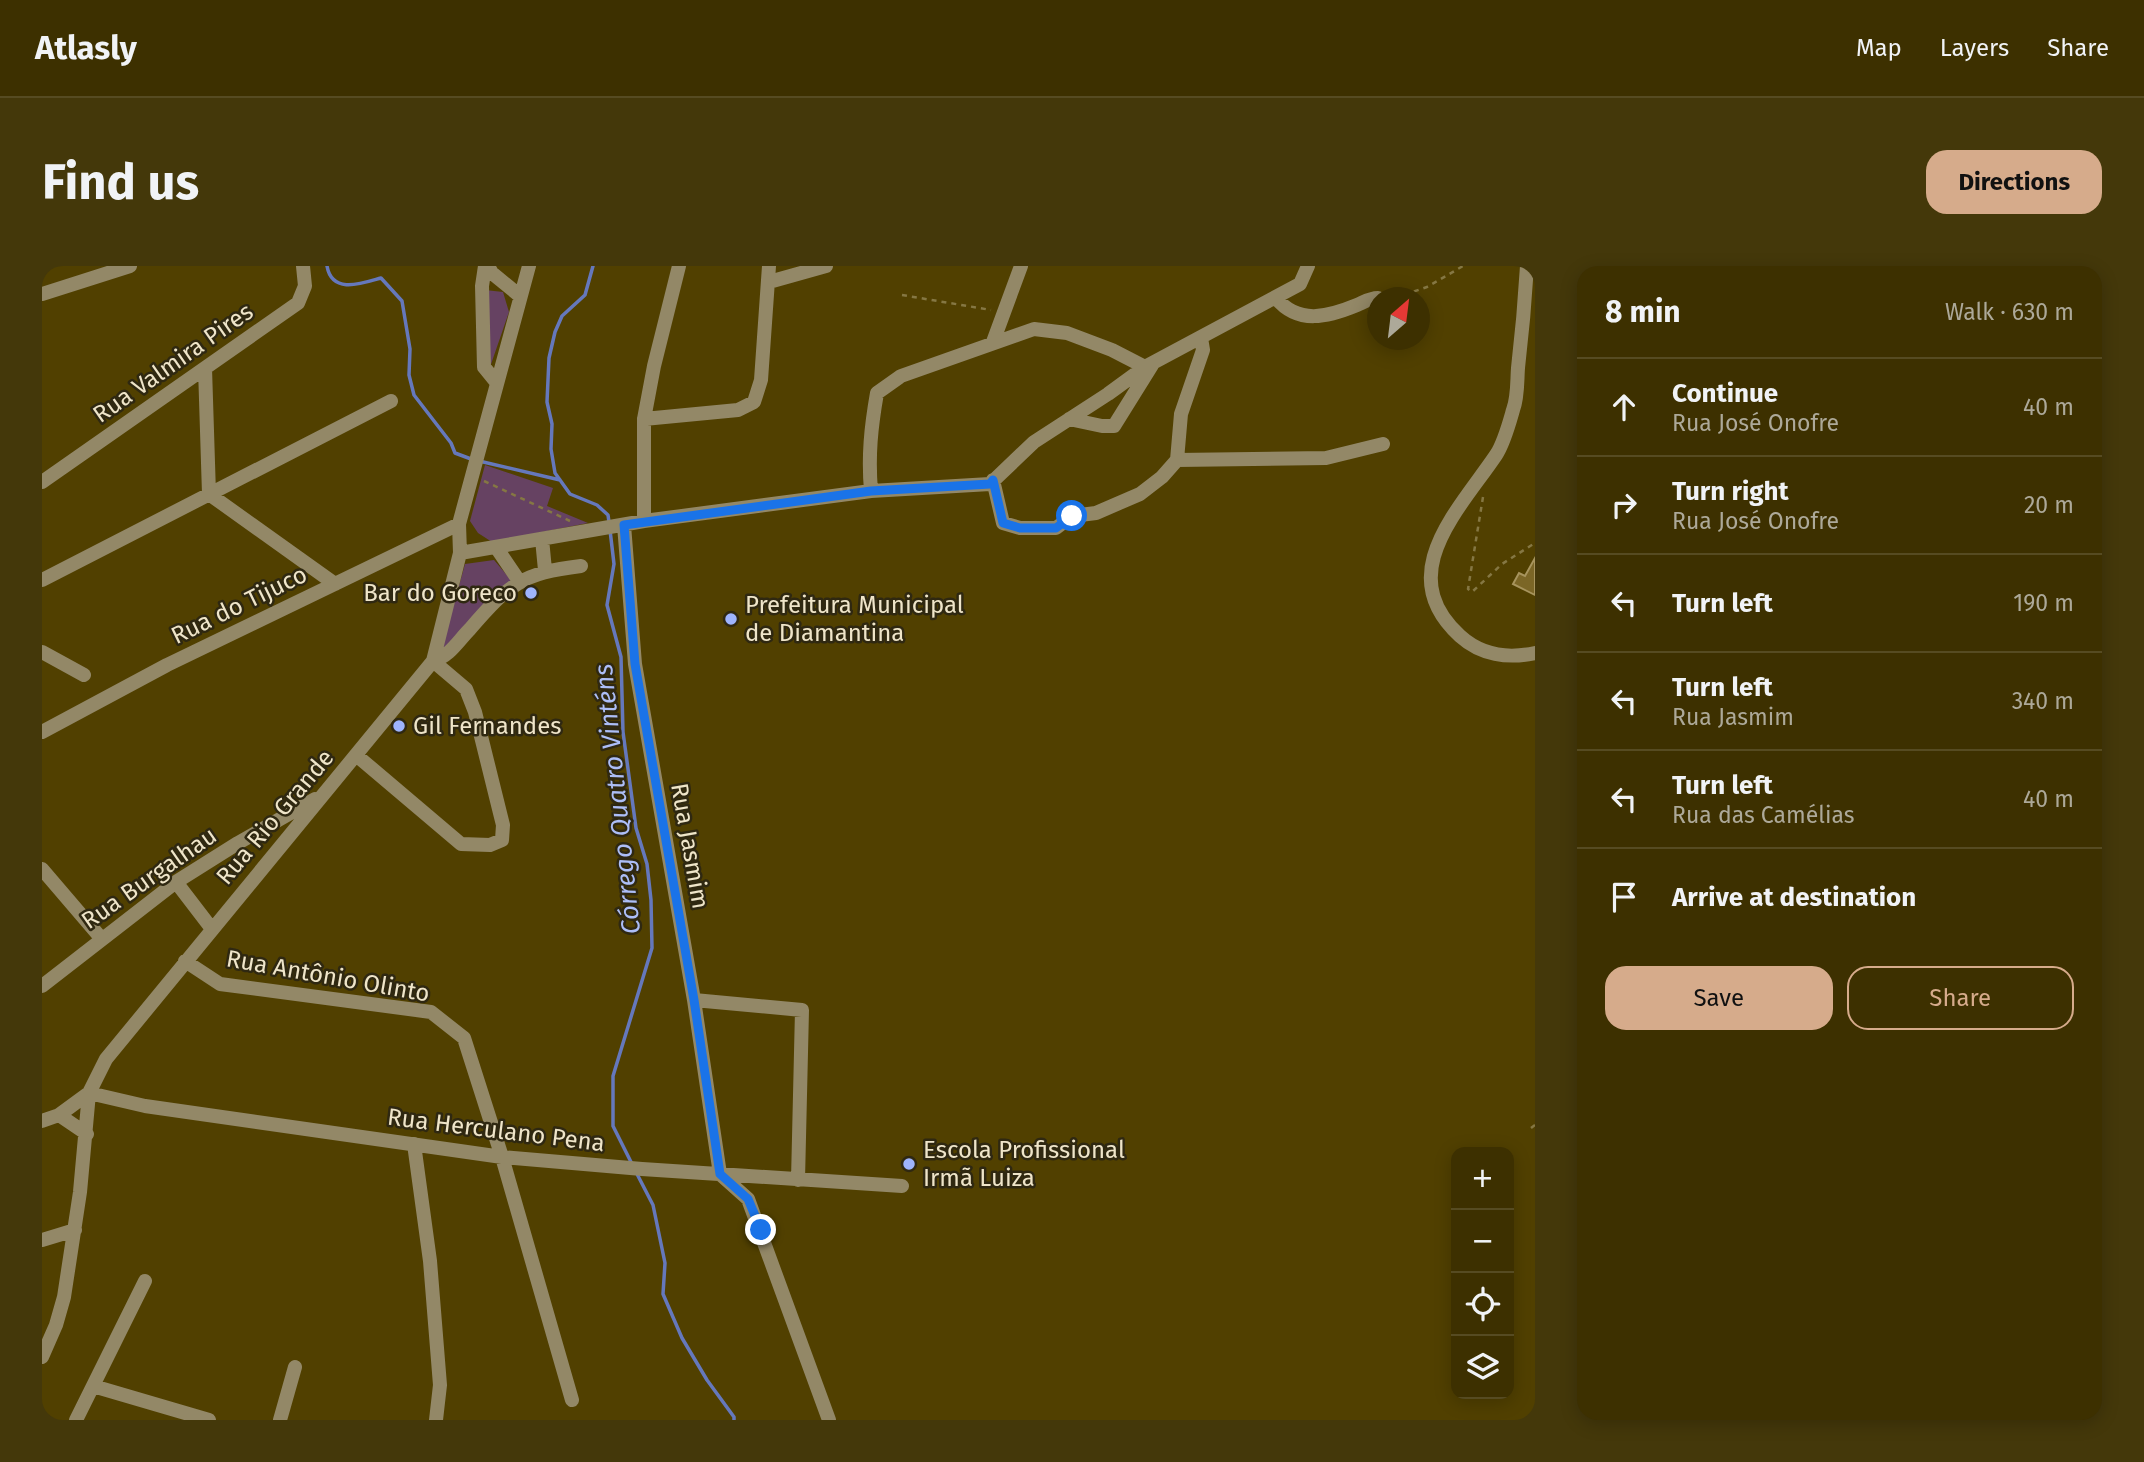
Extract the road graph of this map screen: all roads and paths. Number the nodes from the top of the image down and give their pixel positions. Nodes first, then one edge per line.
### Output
1 (130, 266) edge
2 (303, 266) edge
3 (486, 266) edge
4 (528, 266) edge
5 (679, 266) edge
6 (769, 266) edge
7 (826, 266) edge
8 (1021, 266) edge
9 (1308, 266) edge
10 (1463, 266) edge
11 (1527, 266) edge
12 (769, 282) junction
13 (1429, 287) edge
14 (42, 294) edge
15 (902, 295) dead end
16 (520, 296) junction
17 (1276, 298) junction
18 (1367, 301) edge
19 (1004, 312) junction
20 (1201, 338) junction
21 (993, 342) junction
22 (1149, 365) junction
23 (205, 368) junction
24 (497, 383) junction
25 (391, 401) dead end
26 (644, 419) junction
27 (1069, 419) junction
28 (1384, 444) dead end
29 (1177, 460) junction
30 (475, 466) junction
31 (993, 480) junction
32 (42, 482) edge
33 (871, 491) junction
34 (209, 494) junction
35 (644, 521) junction
36 (459, 524) junction
37 (1479, 525) dead end
38 (621, 526) junction
39 (596, 530) junction
40 (542, 539) junction
41 (1535, 543) edge
42 (496, 547) junction
43 (460, 553) junction
44 (581, 566) dead end
45 (545, 570) junction
46 (42, 580) edge
47 (519, 581) junction
48 (335, 584) junction
49 (42, 652) edge
50 (1535, 653) edge
51 (433, 661) junction
52 (84, 674) dead end
53 (42, 732) edge
54 (356, 755) junction
55 (323, 795) junction
56 (42, 869) edge
57 (176, 883) junction
58 (212, 929) junction
59 (101, 938) junction
60 (185, 961) junction
61 (42, 985) edge
62 (694, 1000) junction
63 (89, 1093) junction
64 (59, 1115) junction
65 (42, 1121) edge
66 (87, 1134) junction
67 (414, 1144) junction
68 (502, 1157) junction
69 (720, 1174) junction
70 (798, 1180) junction
71 (902, 1186) dead end
72 (75, 1230) junction
73 (42, 1240) edge
74 (145, 1281) dead end
75 (49, 1324) edge
76 (42, 1357) edge
77 (295, 1367) dead end
78 (93, 1385) junction
79 (572, 1400) dead end
80 (76, 1420) edge
81 (209, 1420) edge
82 (280, 1420) edge
83 (436, 1420) edge
84 (829, 1420) edge

1 - 14 street
2 - 23 street, Rua Valmira Pires
3 - 16 street
3 - 24 street
4 - 16 street, Rua Rio Grande
5 - 26 street
6 - 12 street
7 - 12 street
8 - 19 street
9 - 17 street
10 - 13 path
11 - 50 street
12 - 26 street
15 - 19 path
16 - 24 street, Rua Rio Grande
17 - 18 street
17 - 20 street
19 - 21 street
20 - 22 street
20 - 29 street
21 - 22 street
21 - 33 street
22 - 27 street
22 - 27 street
23 - 32 street, Rua Valmira Pires
23 - 34 street
24 - 30 street, Rua Rio Grande
25 - 34 street
26 - 35 street
27 - 31 street
28 - 29 street
29 - 31 street
30 - 36 street, Rua Rio Grande
30 - 39 path
31 - 33 street
33 - 35 street
34 - 46 street
34 - 48 street
35 - 38 street
36 - 43 street, Rua Rio Grande
36 - 48 street, Rua do Tijuco
37 - 41 path
38 - 39 street
38 - 62 street, Rua Jasmim
39 - 40 street
40 - 42 street
40 - 45 street
42 - 43 street
42 - 47 street
43 - 51 street, Rua Rio Grande
44 - 45 street
45 - 47 street
47 - 51 street
48 - 53 street, Rua do Tijuco
49 - 52 street
51 - 54 street, Rua Rio Grande
51 - 54 street
54 - 55 street, Rua Rio Grande
55 - 57 street, Rua Burgalhau
55 - 58 street, Rua Rio Grande
56 - 59 street
57 - 58 street
57 - 59 street, Rua Burgalhau
58 - 60 street, Rua Rio Grande
59 - 61 street, Rua Burgalhau
60 - 63 street, Rua Rio Grande
60 - 68 street, Rua Antônio Olinto
62 - 69 street, Rua Jasmim
62 - 70 street
63 - 64 street
63 - 66 street
63 - 67 street, Rua Herculano Pena
64 - 65 street
64 - 66 street
66 - 72 street
67 - 68 street, Rua Herculano Pena
67 - 83 street
68 - 69 street, Rua Herculano Pena
68 - 79 street, Rua Antônio Olinto
69 - 70 street, Rua Herculano Pena
69 - 84 street
70 - 71 street, Rua Herculano Pena
72 - 73 street
72 - 75 street
74 - 78 street
75 - 76 street
77 - 82 street
78 - 80 street
78 - 81 street

